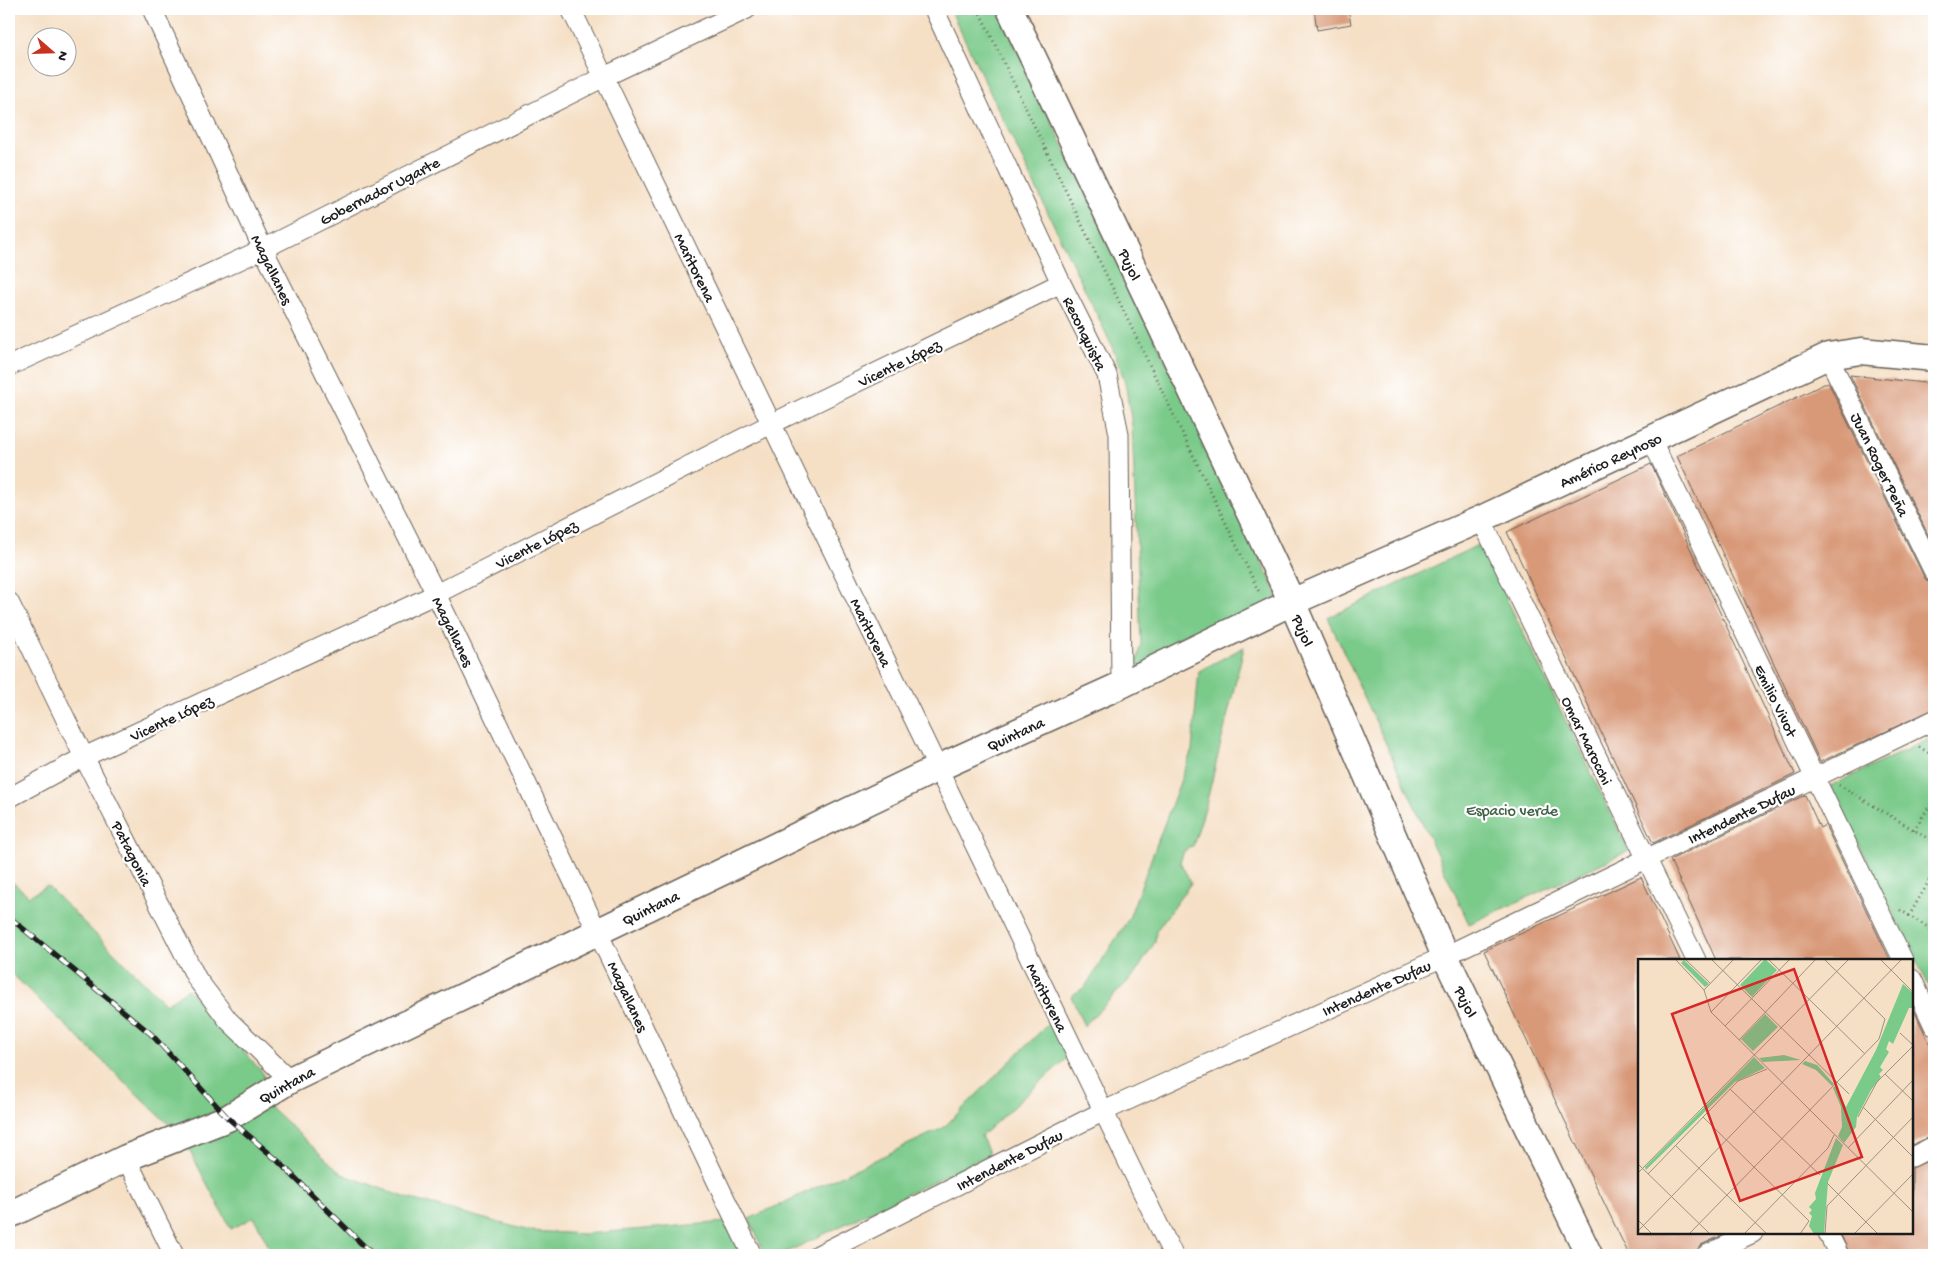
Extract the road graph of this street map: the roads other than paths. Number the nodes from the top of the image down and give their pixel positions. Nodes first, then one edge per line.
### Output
1 (152, 9) edge
2 (571, 9) edge
3 (747, 9) edge
4 (934, 9) edge
5 (1010, 9) edge
6 (604, 77) junction
7 (263, 249) junction
8 (1061, 283) junction
9 (1828, 356) junction
10 (1934, 358) edge
11 (9, 366) edge
12 (772, 424) junction
13 (1651, 439) junction
14 (1481, 519) junction
15 (1934, 572) edge
16 (436, 594) junction
17 (9, 602) edge
18 (1292, 602) junction
19 (1121, 685) junction
20 (1934, 720) edge
21 (84, 757) junction
22 (938, 768) junction
23 (1814, 778) junction
24 (9, 798) edge
25 (1646, 858) junction
26 (598, 932) junction
27 (1445, 956) junction
28 (1696, 959) edge
29 (1903, 959) edge
30 (1913, 981) edge
31 (1934, 1026) edge
32 (290, 1080) junction
33 (1104, 1111) junction
34 (1934, 1146) edge
35 (1913, 1156) edge
36 (126, 1158) junction
37 (9, 1215) edge
38 (1751, 1234) edge
39 (1828, 1234) edge
40 (174, 1255) edge
41 (752, 1255) edge
42 (818, 1255) edge
43 (1173, 1255) edge
44 (1589, 1255) edge
45 (1706, 1255) edge
46 (1839, 1255) edge

1 - 7 street, Magallanes
2 - 6 street, Maritorena
3 - 6 street, Gobernador Ugarte
4 - 8 street, Reconquista
5 - 18 street, Pujol
6 - 7 street, Gobernador Ugarte
6 - 12 street, Maritorena
7 - 11 street, Gobernador Ugarte
7 - 16 street, Magallanes
8 - 12 street, Vicente López
8 - 19 street, Reconquista
9 - 10 street, Américo Reynoso
9 - 13 street, Américo Reynoso
9 - 15 street, Juan Roger Peña
12 - 16 street, Vicente López
12 - 22 street, Maritorena
13 - 14 street, Américo Reynoso
13 - 23 street, Emilio Vivot
14 - 18 street, Américo Reynoso
14 - 25 street, Omar Marocchi
16 - 21 street, Vicente López
16 - 26 street, Magallanes
17 - 21 street, Patagonia
18 - 19 street, Quintana
18 - 27 street, Pujol
19 - 22 street, Quintana
20 - 23 street, Intendente Dufau
21 - 24 street, Vicente López
21 - 32 street, Patagonia
22 - 26 street, Quintana
22 - 33 street, Maritorena
23 - 25 street, Intendente Dufau
23 - 29 street, Emilio Vivot
25 - 27 street, Intendente Dufau
25 - 28 street, Omar Marocchi
26 - 32 street, Quintana
26 - 41 street, Magallanes
27 - 33 street, Intendente Dufau
27 - 44 street, Pujol
30 - 31 street
32 - 36 street, Quintana
33 - 42 street, Intendente Dufau
33 - 43 street, Maritorena
34 - 35 street
36 - 37 street, Quintana
36 - 40 street
38 - 45 street
39 - 46 street

